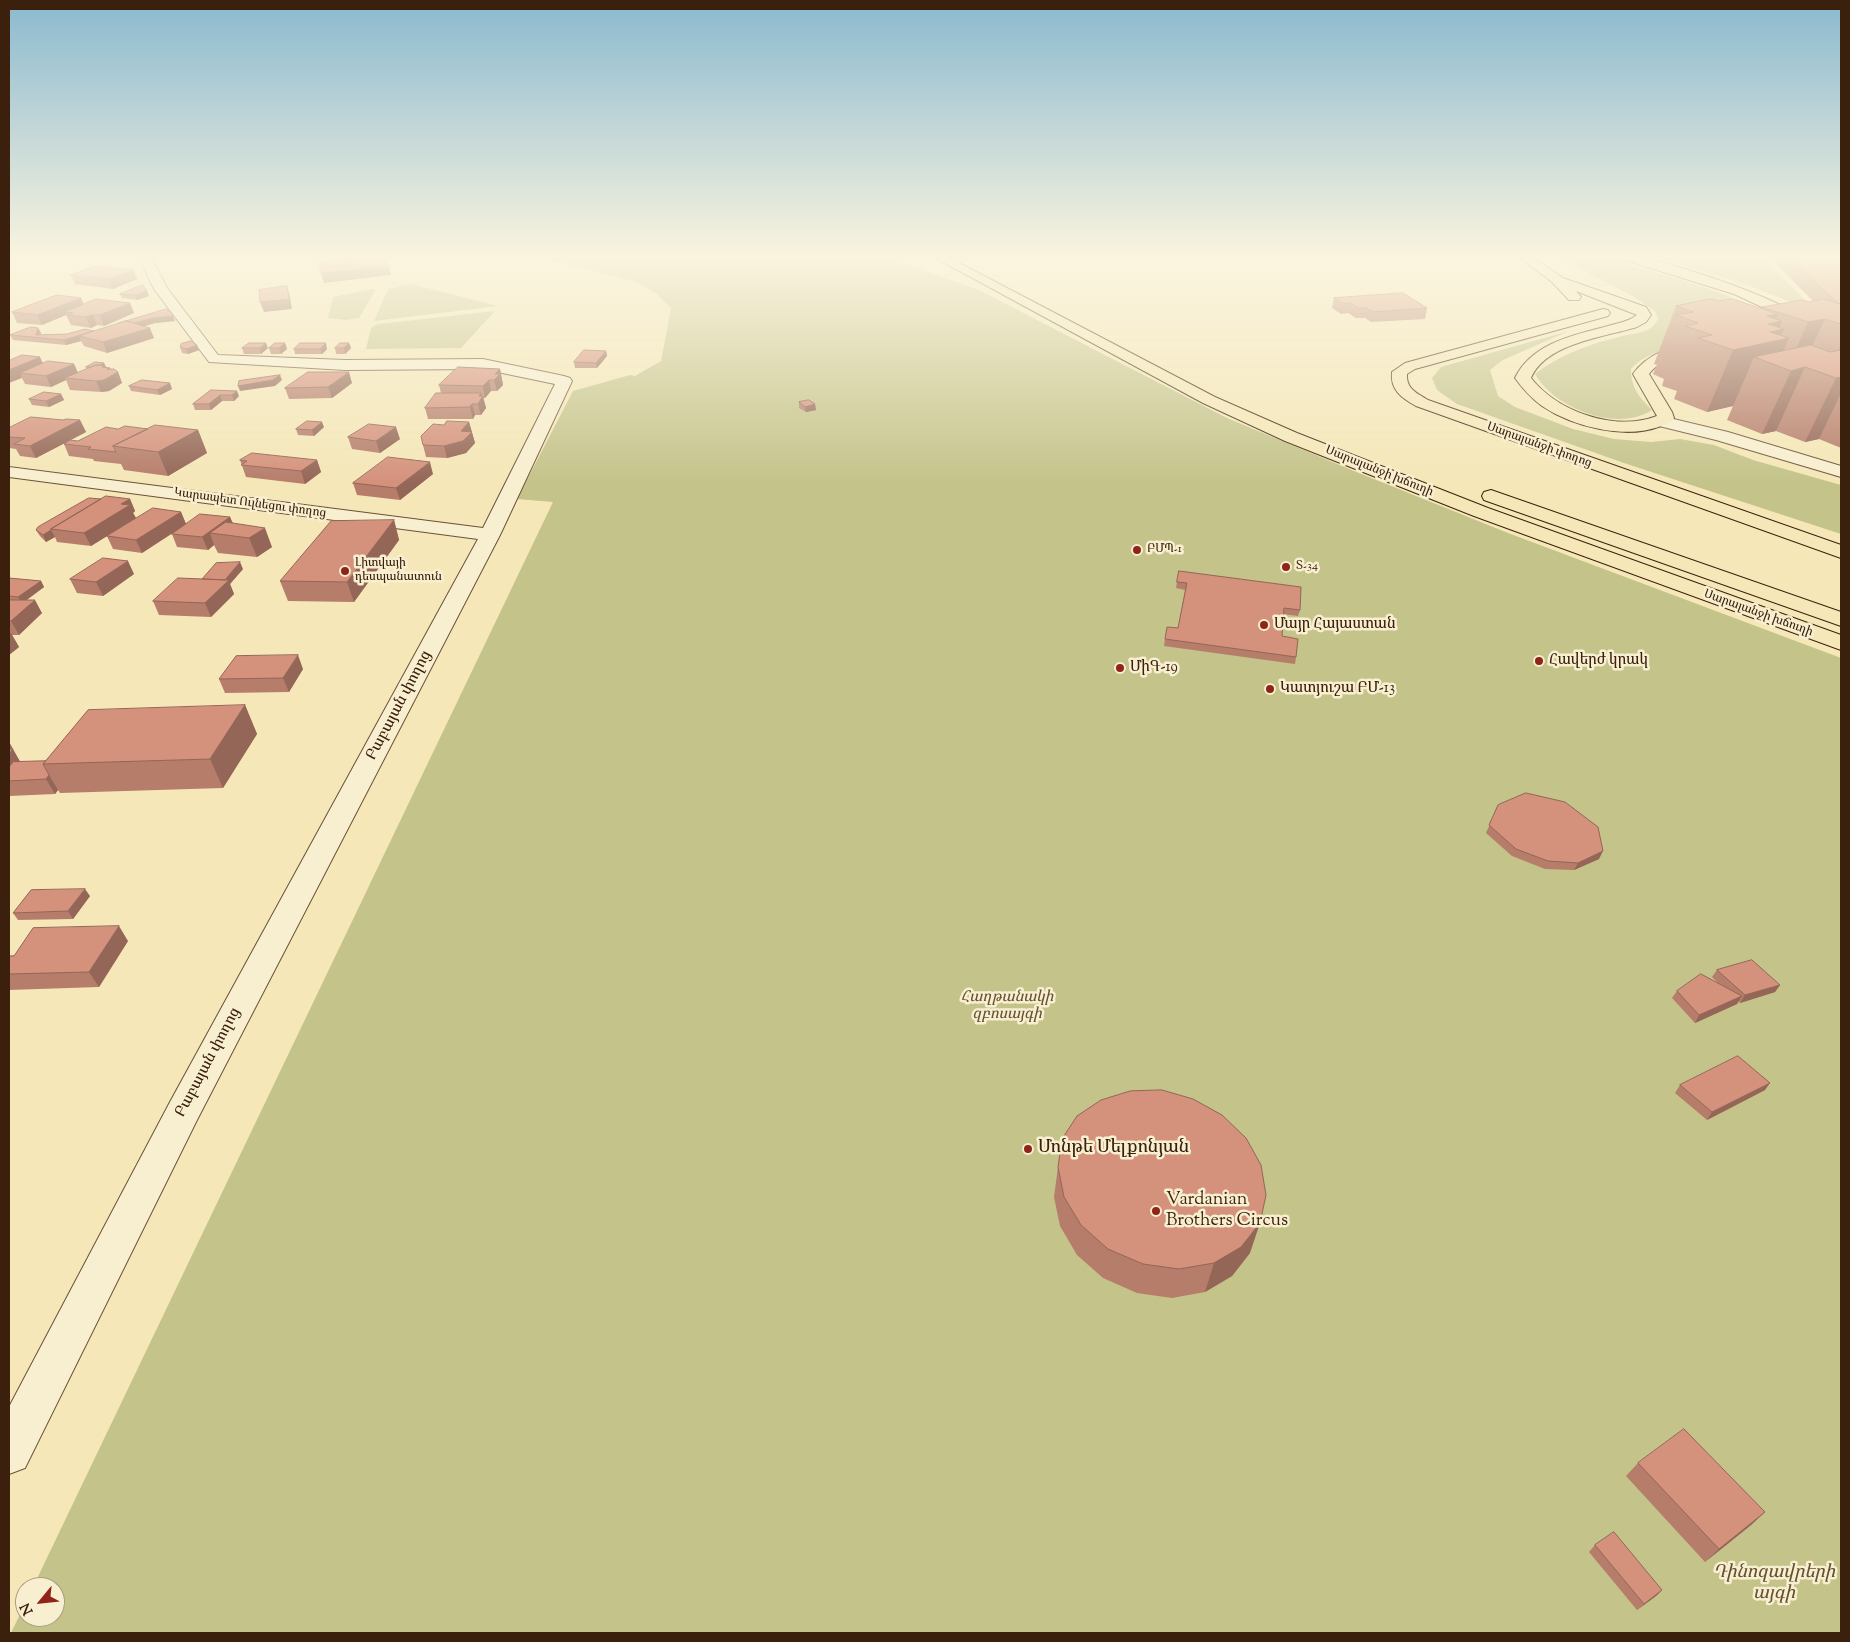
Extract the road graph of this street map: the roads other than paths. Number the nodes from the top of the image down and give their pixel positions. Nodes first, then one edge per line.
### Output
1 (193, 332) edge
2 (1078, 332) edge
3 (1115, 332) edge
4 (1534, 332) edge
5 (1602, 332) edge
6 (1809, 332) edge
7 (1128, 338) dead end
8 (1803, 339) edge
9 (1702, 350) edge
10 (1661, 421) junction
11 (9, 472) edge
12 (1841, 472) edge
13 (1475, 489) dead end
14 (490, 535) junction
15 (1841, 552) edge
16 (1841, 619) edge
17 (1841, 644) edge
18 (9, 1452) edge

1 - 14 street, Բաբայան փողոց
2 - 17 main road, Սարալանջի խճուղի
3 - 7 main road
4 - 15 main road, Սարալանջի փողոց
5 - 10 main road
6 - 8 main road
9 - 10 main road
10 - 12 street
11 - 14 street, Կարապետ Ուլնեցու փողոց
13 - 16 main road, Սարալանջի խճուղի
14 - 18 street, Բաբայան փողոց

